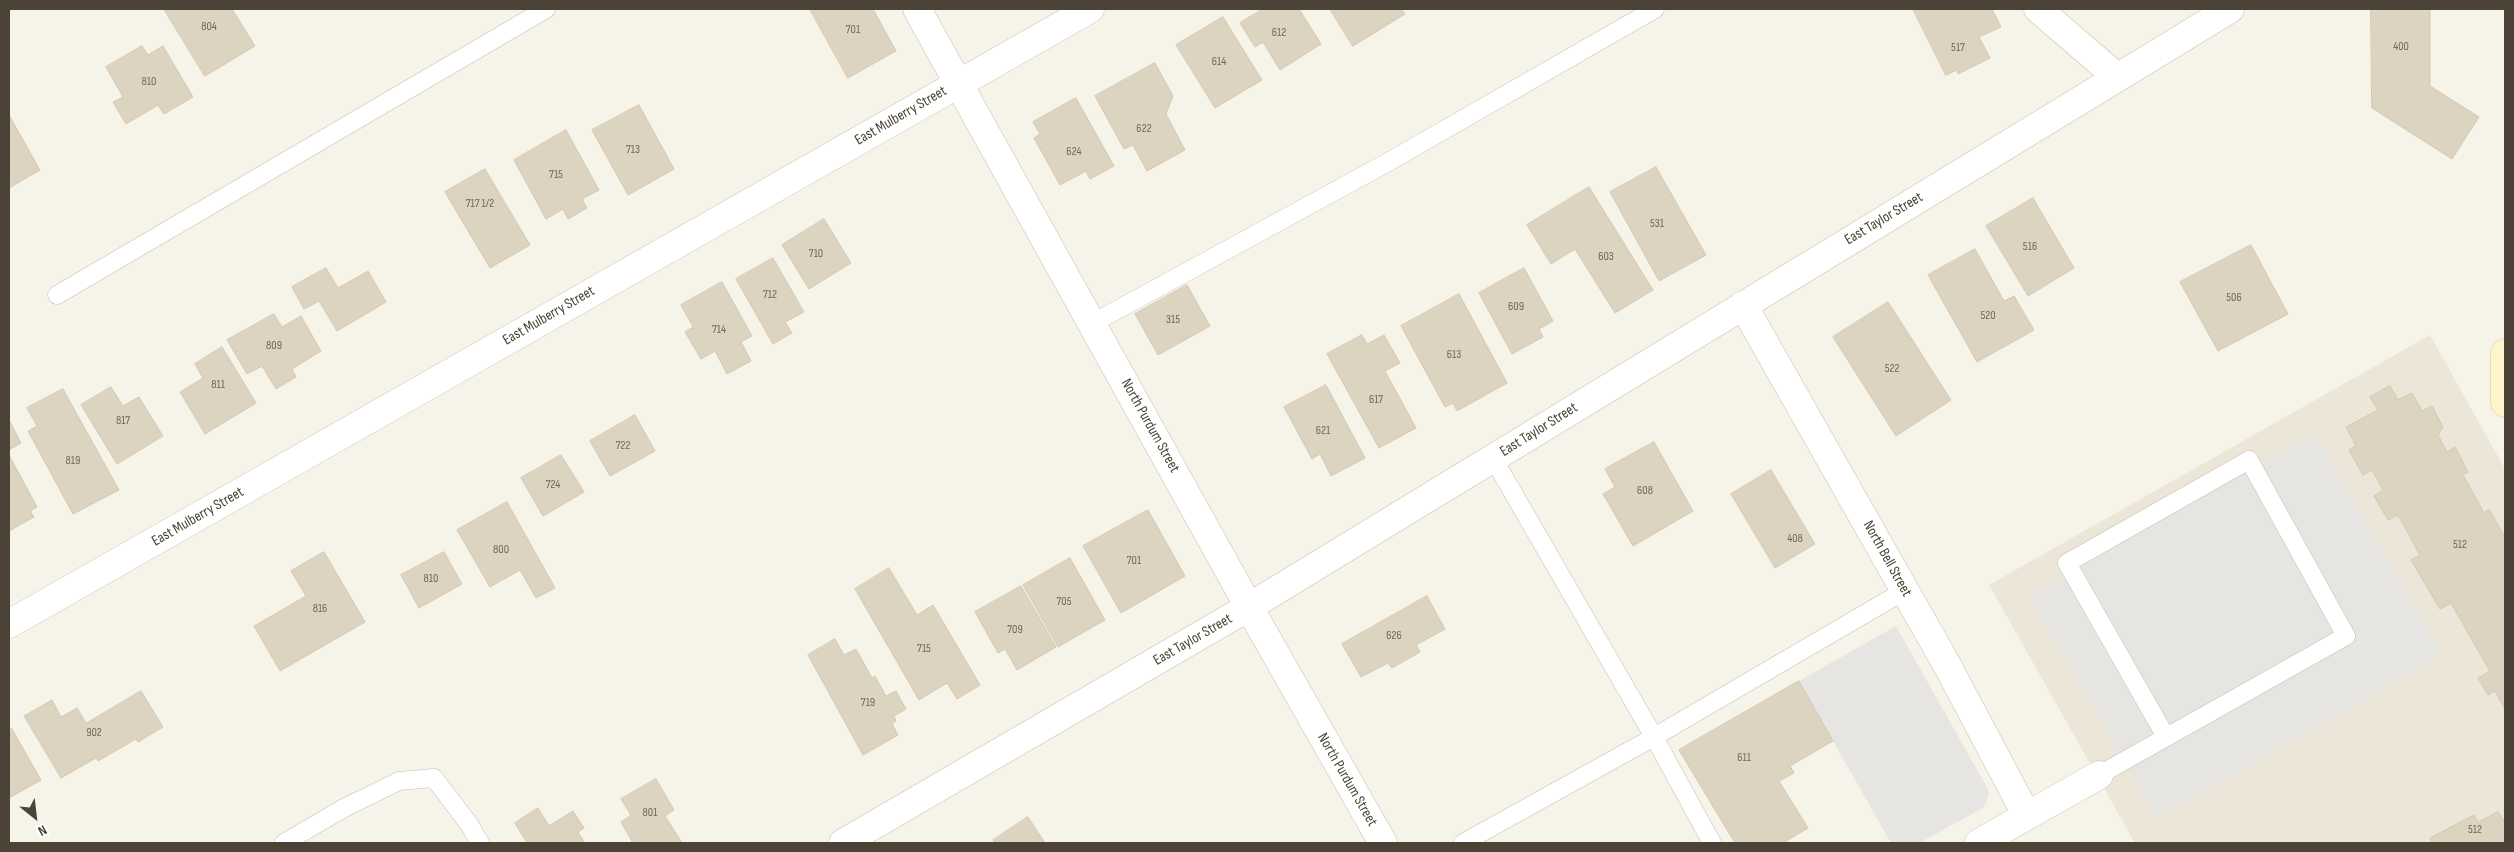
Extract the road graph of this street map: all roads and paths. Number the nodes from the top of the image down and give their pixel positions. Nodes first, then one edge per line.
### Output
1 (546, 9) edge
2 (917, 9) edge
3 (1090, 9) edge
4 (1655, 9) edge
5 (2038, 9) edge
6 (2230, 9) edge
7 (2117, 77) junction
8 (959, 83) junction
9 (57, 295) dead end
10 (1743, 305) junction
11 (1093, 323) junction
12 (2505, 353) edge
13 (2505, 403) edge
14 (1493, 458) junction
15 (1904, 591) junction
16 (1249, 607) junction
17 (9, 624) edge
18 (1654, 737) junction
19 (2166, 737) junction
20 (2099, 774) joint
21 (2027, 816) junction
22 (284, 843) edge
23 (480, 843) edge
24 (843, 843) edge
25 (1383, 843) edge
26 (1463, 843) edge
27 (1712, 843) edge
28 (1979, 843) edge

1 - 9 lane
2 - 8 street, North Purdum Street
3 - 8 street, East Mulberry Street
4 - 11 lane
5 - 7 street
6 - 7 street, East Taylor Street
7 - 10 street, East Taylor Street
8 - 11 street, North Purdum Street
8 - 17 street, East Mulberry Street
10 - 14 street, East Taylor Street
10 - 15 street, North Bell Street
11 - 16 street, North Purdum Street
12 - 13 main road
14 - 16 street, East Taylor Street
14 - 18 lane
15 - 18 lane
15 - 21 street, North Bell Street
16 - 24 street, East Taylor Street
16 - 25 street, North Purdum Street
18 - 26 lane
18 - 27 lane
19 - 19 lane
19 - 20 lane
20 - 21 street
21 - 28 street
22 - 23 lane

